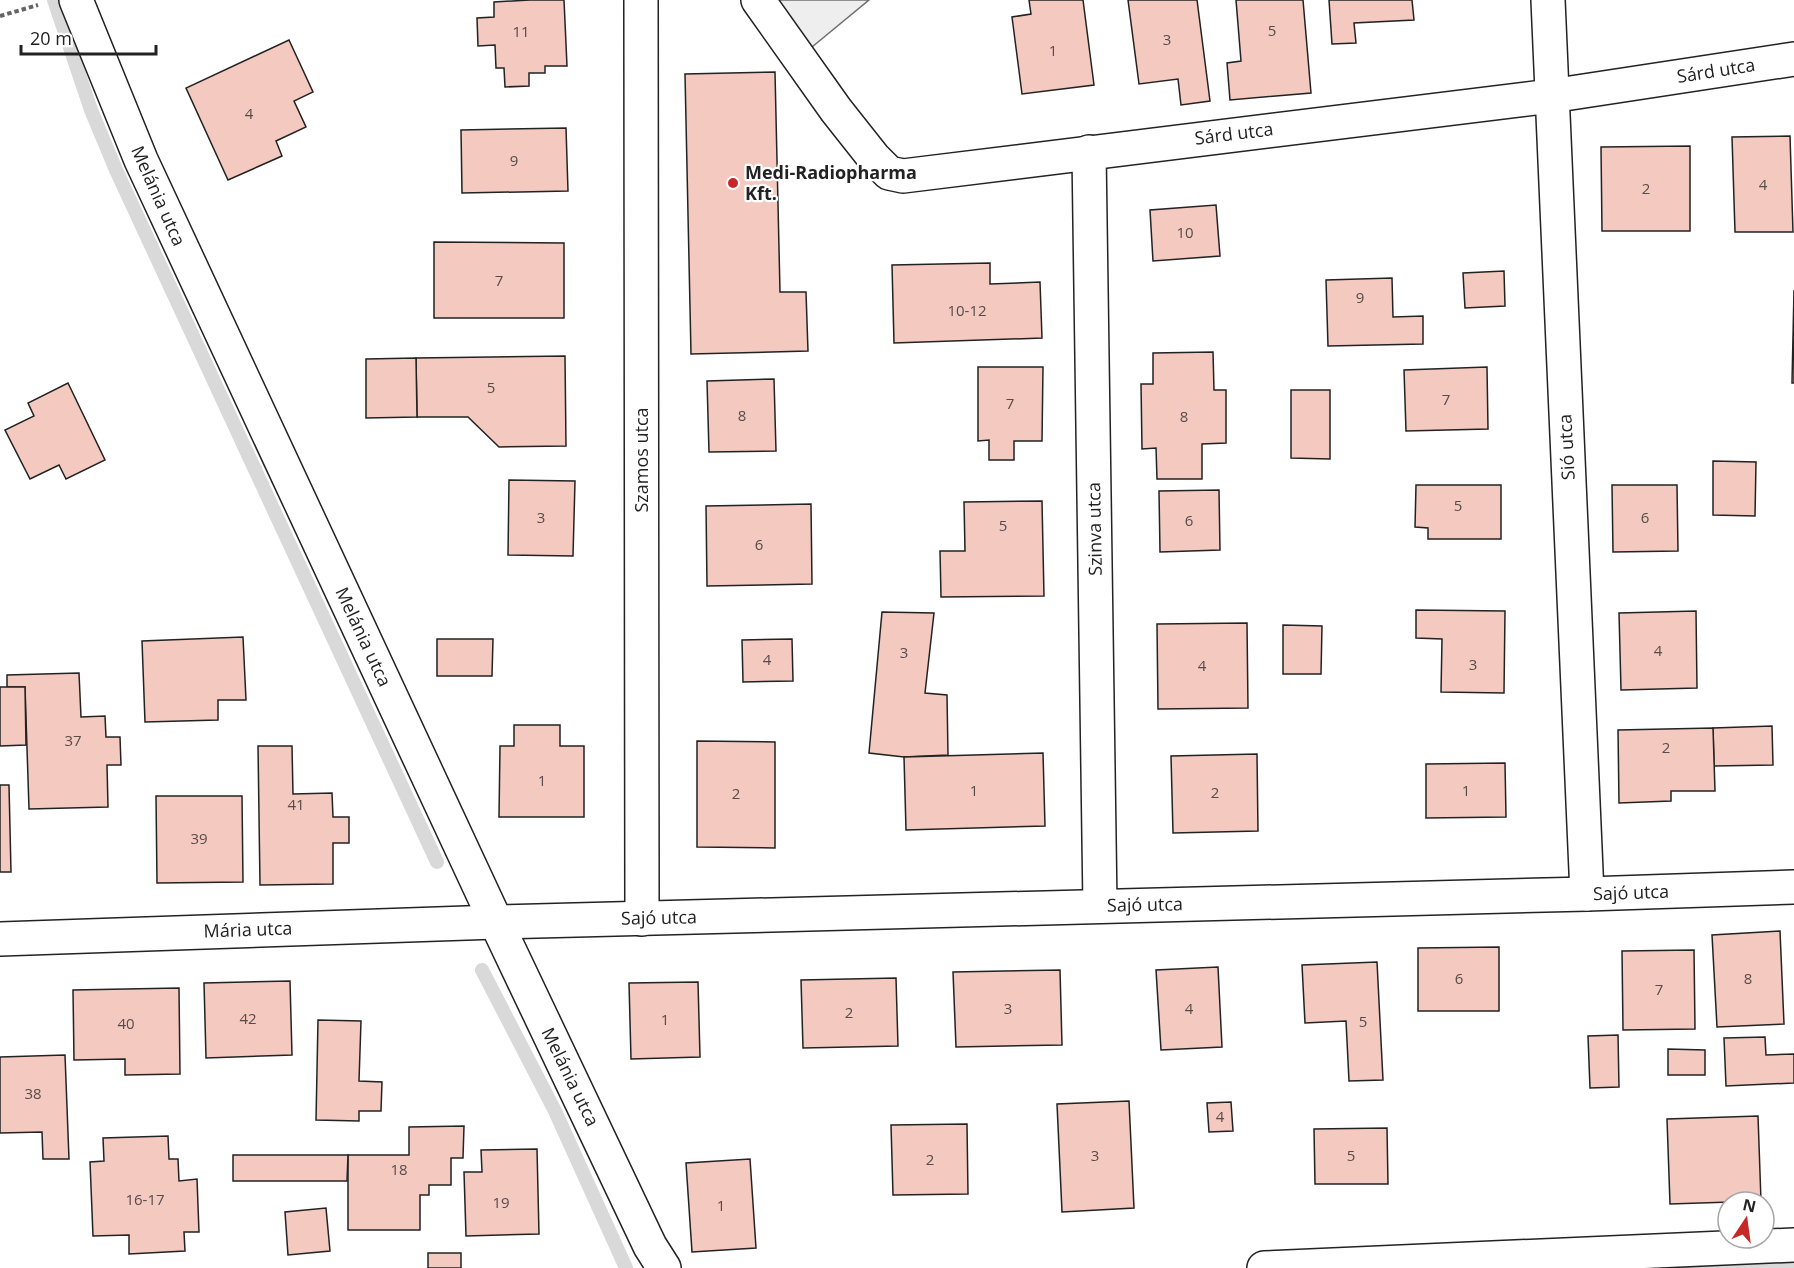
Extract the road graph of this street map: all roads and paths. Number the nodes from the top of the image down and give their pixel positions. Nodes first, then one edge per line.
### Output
1 (76, 0) edge
2 (641, 0) edge
3 (758, 0) edge
4 (1548, 0) edge
5 (39, 4) dead end
6 (0, 16) edge
7 (1794, 59) edge
8 (1551, 96) junction
9 (1089, 152) junction
10 (1794, 887) edge
11 (1587, 894) junction
12 (1100, 906) junction
13 (642, 919) junction
14 (496, 922) junction
15 (0, 939) edge
16 (1794, 1245) edge
17 (664, 1268) edge
18 (1264, 1268) edge

1 - 14 street, Melánia utca
2 - 13 street, Szamos utca
3 - 9 street, Sárd utca
4 - 8 street, Sió utca
5 - 6 path
7 - 8 street, Sárd utca
8 - 9 street, Sárd utca
8 - 11 street, Sió utca
9 - 12 street, Szinva utca
10 - 11 street, Sajó utca
11 - 12 street, Sajó utca
12 - 13 street, Sajó utca
13 - 14 street, Sajó utca
14 - 15 street, Mária utca
14 - 17 street, Melánia utca
16 - 18 street

